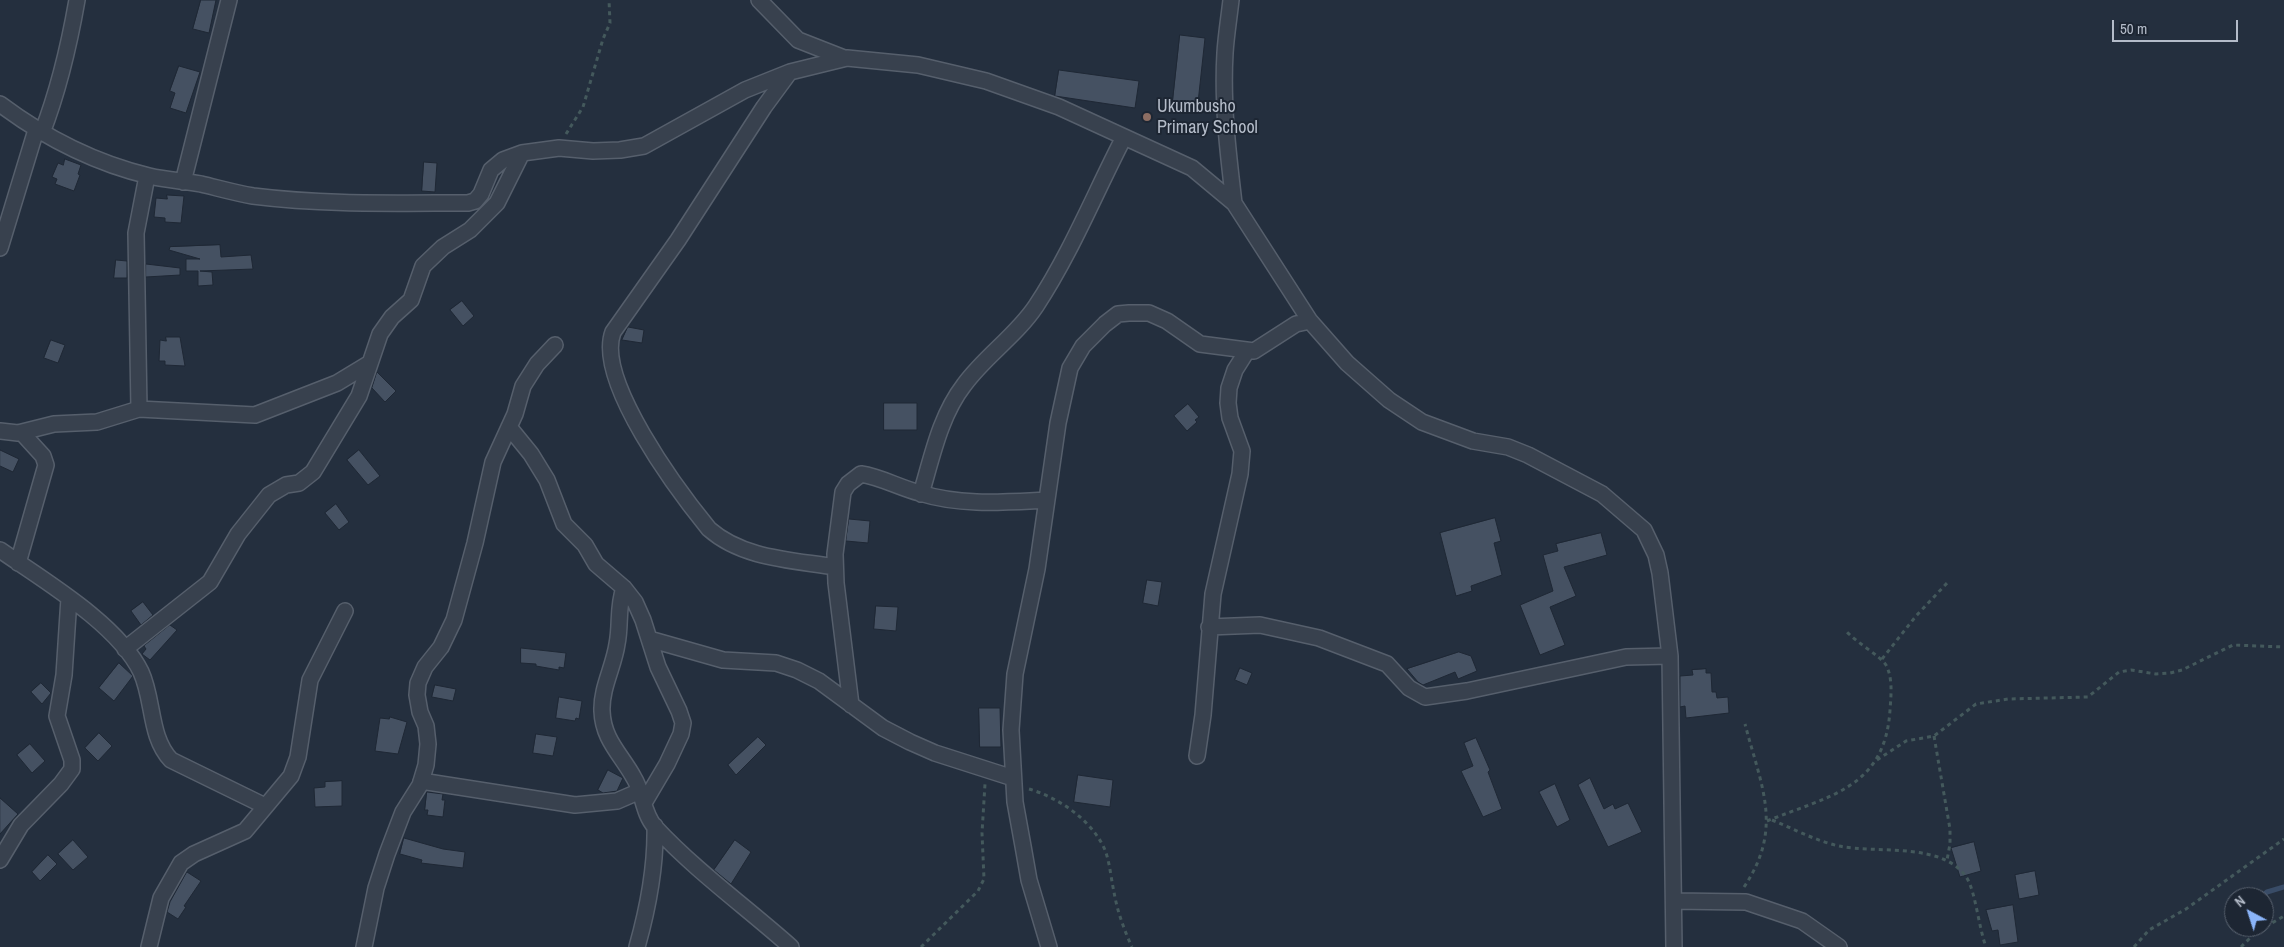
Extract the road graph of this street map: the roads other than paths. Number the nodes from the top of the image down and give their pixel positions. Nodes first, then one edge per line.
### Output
1 (77, 0) edge
2 (229, 0) edge
3 (759, 0) edge
4 (1231, 0) edge
5 (847, 58) junction
6 (790, 72) junction
7 (0, 104) edge
8 (39, 131) junction
9 (1124, 137) junction
10 (522, 153) junction
11 (146, 176) junction
12 (183, 182) junction
13 (1234, 203) junction
14 (0, 248) edge
15 (1310, 321) junction
16 (555, 345) dead end
17 (1247, 350) junction
18 (370, 363) junction
19 (139, 410) junction
20 (509, 427) junction
21 (0, 431) edge
22 (22, 432) junction
23 (921, 494) junction
24 (1047, 500) junction
25 (0, 550) edge
26 (18, 563) junction
27 (835, 567) junction
28 (624, 588) junction
29 (69, 598) junction
30 (345, 610) dead end
31 (1209, 627) junction
32 (649, 639) junction
33 (125, 649) junction
34 (1670, 656) junction
35 (851, 705) junction
36 (1197, 756) dead end
37 (421, 781) junction
38 (1014, 781) junction
39 (642, 797) junction
40 (266, 806) junction
41 (655, 826) junction
42 (0, 860) edge
43 (1674, 901) junction
44 (149, 947) edge
45 (364, 947) edge
46 (637, 947) edge
47 (791, 947) edge
48 (1049, 947) edge
49 (1674, 947) edge
50 (1839, 947) edge

1 - 8 street
2 - 12 street
3 - 5 street
4 - 13 street
5 - 6 street
5 - 9 street
6 - 10 street
6 - 27 street
7 - 8 street
8 - 11 street
8 - 14 street
9 - 13 street
9 - 23 street
10 - 12 street
10 - 18 street
11 - 12 street
11 - 19 street
13 - 15 street
15 - 17 street
15 - 34 street
16 - 20 street
17 - 24 street
17 - 31 street
18 - 19 street
18 - 33 street
19 - 22 street
20 - 28 street
20 - 37 street
21 - 22 street
22 - 26 street
23 - 24 street
23 - 27 street
24 - 38 street
25 - 26 street
26 - 29 street
27 - 35 street
28 - 32 street
28 - 39 street
29 - 33 street
29 - 42 street
30 - 40 street
31 - 34 street
31 - 36 street
32 - 35 street
32 - 39 street
33 - 40 street
34 - 43 street
35 - 38 street
37 - 39 street
37 - 45 street
38 - 48 street
39 - 41 street
40 - 44 street
41 - 46 street
41 - 47 street
43 - 49 street
43 - 50 street

